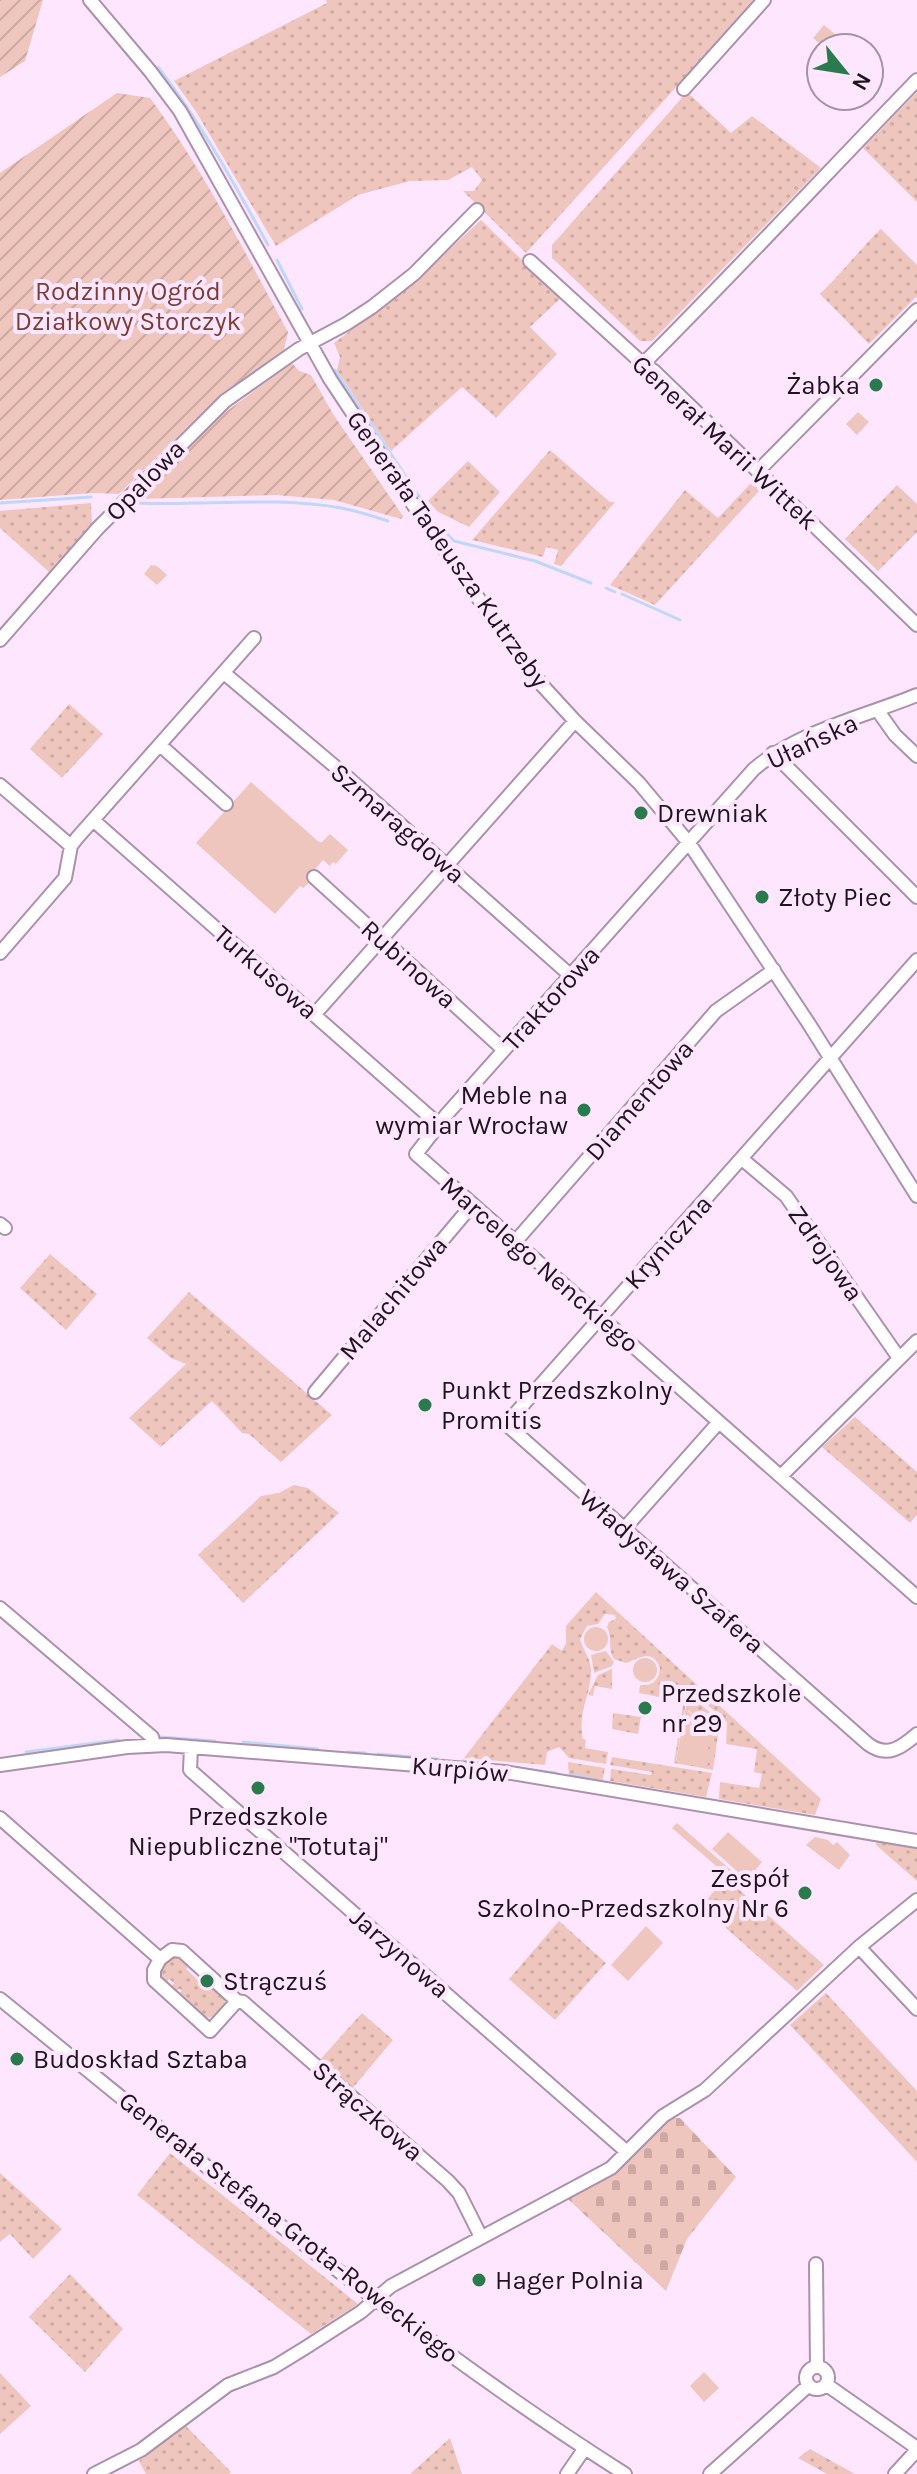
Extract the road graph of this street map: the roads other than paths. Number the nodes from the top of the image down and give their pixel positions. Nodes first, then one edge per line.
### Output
1 (90, 0) edge
2 (764, 0) edge
3 (917, 80) edge
4 (684, 89) dead end
5 (477, 210) dead end
6 (530, 261) dead end
7 (917, 310) edge
8 (310, 343) junction
9 (643, 364) junction
10 (758, 471) junction
11 (917, 625) edge
12 (254, 638) dead end
13 (0, 640) edge
14 (224, 673) junction
15 (917, 695) edge
16 (878, 711) junction
17 (575, 721) junction
18 (160, 745) junction
19 (773, 753) junction
20 (917, 756) edge
21 (0, 785) edge
22 (226, 804) dead end
23 (93, 820) junction
24 (689, 843) junction
25 (71, 846) junction
26 (446, 865) junction
27 (314, 877) dead end
28 (917, 897) edge
29 (380, 939) junction
30 (0, 953) edge
31 (917, 960) edge
32 (774, 970) junction
33 (570, 975) junction
34 (314, 1015) junction
35 (504, 1050) junction
36 (829, 1058) junction
37 (438, 1124) junction
38 (416, 1154) joint
39 (742, 1159) junction
40 (917, 1196) edge
41 (472, 1205) junction
42 (515, 1242) junction
43 (602, 1318) junction
44 (917, 1341) edge
45 (899, 1358) junction
46 (315, 1392) dead end
47 (719, 1422) junction
48 (506, 1424) joint
49 (781, 1476) junction
50 (624, 1529) junction
51 (917, 1597) edge
52 (0, 1608) edge
53 (136, 1724) junction
54 (917, 1734) edge
55 (154, 1745) junction
56 (135, 1746) junction
57 (191, 1747) junction
58 (0, 1761) edge
59 (0, 1818) edge
60 (917, 1841) edge
61 (917, 1900) edge
62 (859, 1947) junction
63 (160, 1959) junction
64 (0, 1999) edge
65 (237, 2001) junction
66 (917, 2009) edge
67 (627, 2152) junction
68 (481, 2237) junction
69 (816, 2264) dead end
70 (375, 2300) junction
71 (817, 2367) junction
72 (809, 2385) junction
73 (827, 2385) junction
74 (585, 2448) junction
75 (917, 2449) edge
76 (94, 2474) edge
77 (567, 2474) edge
78 (625, 2474) edge
79 (710, 2474) edge
80 (895, 2474) edge

1 - 8 street, Generała Tadeusza Kutrzeby
2 - 4 street
3 - 9 street
5 - 8 street, Opalowa
6 - 9 street, Generał Marii Wittek
7 - 10 street
8 - 13 street, Opalowa
8 - 17 street, Generała Tadeusza Kutrzeby
9 - 10 street, Generał Marii Wittek
10 - 11 street, Generał Marii Wittek
12 - 14 street
14 - 18 street
14 - 26 street, Szmaragdowa
15 - 16 street, Ułańska
16 - 19 street, Ułańska
16 - 20 street
17 - 24 street, Generała Tadeusza Kutrzeby
17 - 26 street
18 - 22 street
18 - 23 street
19 - 24 street, Ułańska
19 - 28 street
21 - 25 street
23 - 25 street
23 - 34 street, Turkusowa
24 - 32 street, Generała Tadeusza Kutrzeby
24 - 33 street, Traktorowa
25 - 30 street
26 - 29 street
26 - 33 street, Szmaragdowa
27 - 29 street, Rubinowa
29 - 34 street
29 - 35 street, Rubinowa
31 - 36 street, Kryniczna
32 - 36 street, Generała Tadeusza Kutrzeby
32 - 42 street, Diamentowa
33 - 35 street, Traktorowa
34 - 37 street, Turkusowa
35 - 37 street, Traktorowa
36 - 39 street, Kryniczna
36 - 40 street, Generała Tadeusza Kutrzeby
37 - 38 street, Traktorowa
38 - 41 street, Marcelego Nenckiego
39 - 43 street, Kryniczna
39 - 45 street, Zdrojowa
41 - 42 street, Marcelego Nenckiego
41 - 46 street, Malachitowa
42 - 43 street, Marcelego Nenckiego
43 - 47 street, Marcelego Nenckiego
43 - 48 street, Kryniczna
44 - 45 street
45 - 49 street
47 - 49 street, Marcelego Nenckiego
47 - 50 street
48 - 50 street, Władysława Szafera
49 - 51 street, Marcelego Nenckiego
50 - 54 street, Władysława Szafera
52 - 53 street
53 - 55 street
53 - 56 street
55 - 56 street, Kurpiów
55 - 57 street, Kurpiów
56 - 58 street, Kurpiów
57 - 60 street, Kurpiów
57 - 67 street, Jarzynowa
59 - 63 street
61 - 62 street
62 - 66 street
62 - 67 street
63 - 65 street, Strączkowa
63 - 65 street
64 - 70 street, Generała Stefana Grota-Roweckiego
65 - 68 street, Strączkowa
67 - 68 street
68 - 70 street
69 - 71 street
70 - 74 street, Generała Stefana Grota-Roweckiego
70 - 76 street
71 - 72 street
71 - 73 street
72 - 73 street
72 - 79 street
73 - 75 street
74 - 77 street
74 - 78 street, Generała Stefana Grota-Roweckiego
75 - 80 street

